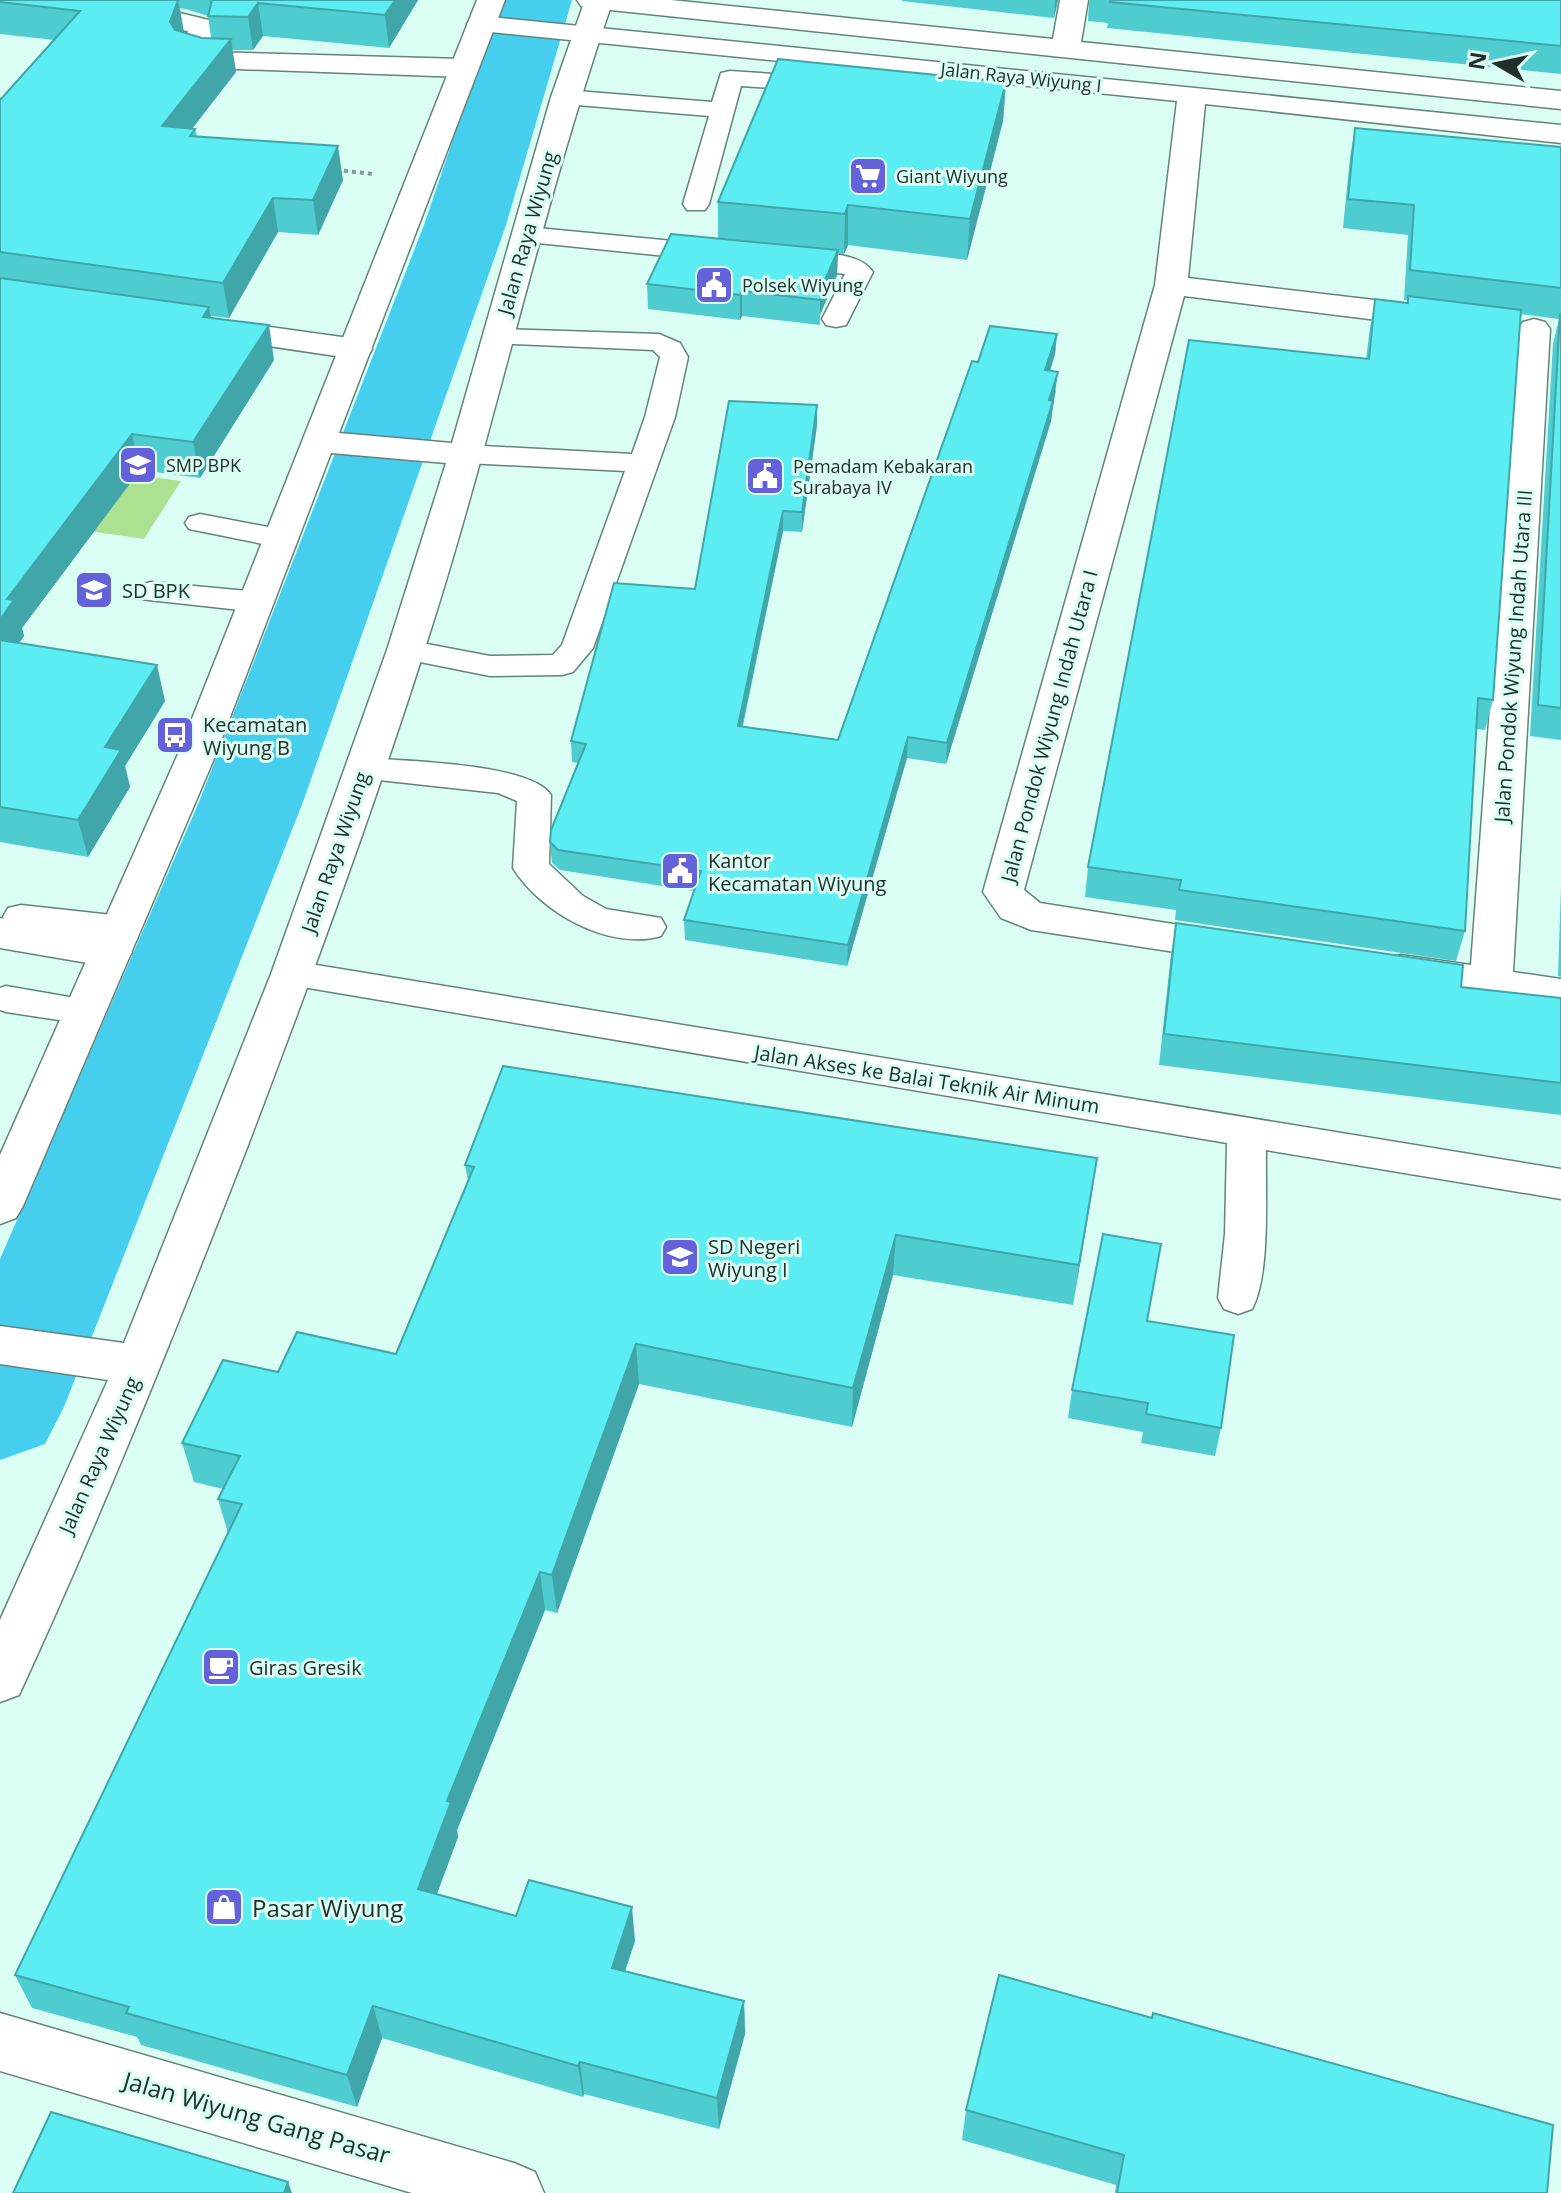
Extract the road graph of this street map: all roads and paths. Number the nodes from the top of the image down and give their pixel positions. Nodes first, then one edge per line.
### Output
1 (1074, 0) edge
2 (100, 9) edge
3 (589, 14) edge
4 (488, 17) edge
5 (1066, 48) junction
6 (463, 68) junction
7 (839, 86) edge
8 (948, 94) edge
9 (1192, 94) junction
10 (565, 97) junction
11 (982, 97) edge
12 (1561, 100) edge
13 (723, 110) junction
14 (1561, 134) edge
15 (328, 170) edge
16 (421, 179) junction
17 (696, 204) dead end
18 (527, 235) junction
19 (738, 255) edge
20 (768, 258) edge
21 (1171, 285) junction
22 (836, 319) dead end
23 (183, 325) edge
24 (1517, 327) edge
25 (498, 337) junction
26 (356, 349) junction
27 (335, 443) junction
28 (452, 453) junction
29 (643, 463) junction
30 (200, 523) dead end
31 (283, 539) junction
32 (151, 592) dead end
33 (258, 602) junction
34 (406, 650) junction
35 (363, 769) junction
36 (10, 925) edge
37 (648, 927) dead end
38 (116, 941) junction
39 (1261, 950) edge
40 (1368, 965) edge
41 (292, 974) junction
42 (1491, 983) junction
43 (1561, 994) edge
44 (6, 999) dead end
45 (85, 1011) junction
46 (1247, 1132) junction
47 (1561, 1184) edge
48 (0, 1206) edge
49 (1238, 1298) dead end
50 (2, 1346) edge
51 (119, 1362) junction
52 (0, 1678) edge
53 (0, 2042) edge
54 (514, 2193) edge

1 - 5 street
2 - 6 street
3 - 4 street, Jalan Raya Wiyung I
3 - 5 street, Jalan Raya Wiyung I
3 - 9 street, Jalan Raya Wiyung I
3 - 10 street, Jalan Raya Wiyung
4 - 6 street
5 - 12 street, Jalan Raya Wiyung I
6 - 16 street
7 - 13 lane
8 - 11 lane
9 - 14 street, Jalan Raya Wiyung I
9 - 21 street, Jalan Pondok Wiyung Indah Utara I
10 - 13 lane
10 - 18 street, Jalan Raya Wiyung
13 - 17 lane
15 - 16 path
16 - 26 street
18 - 19 lane
18 - 25 street, Jalan Raya Wiyung
20 - 22 lane
21 - 24 street
21 - 39 street, Jalan Pondok Wiyung Indah Utara I
23 - 26 street
24 - 42 street, Jalan Pondok Wiyung Indah Utara III
25 - 28 street, Jalan Raya Wiyung
25 - 29 lane
26 - 27 street
27 - 28 street
27 - 31 street
28 - 29 lane
28 - 34 street, Jalan Raya Wiyung
29 - 34 lane
30 - 31 lane
31 - 33 street
32 - 33 lane
33 - 38 street
34 - 35 street, Jalan Raya Wiyung
35 - 37 lane
35 - 41 street, Jalan Raya Wiyung
36 - 38 street
38 - 45 street
40 - 42 street
41 - 46 lane, Jalan Akses ke Balai Teknik Air Minum
41 - 51 street, Jalan Raya Wiyung
42 - 43 street
44 - 45 lane
45 - 48 street
46 - 47 lane, Jalan Akses ke Balai Teknik Air Minum
46 - 49 lane
50 - 51 street
51 - 52 street, Jalan Raya Wiyung
53 - 54 street, Jalan Wiyung Gang Pasar

